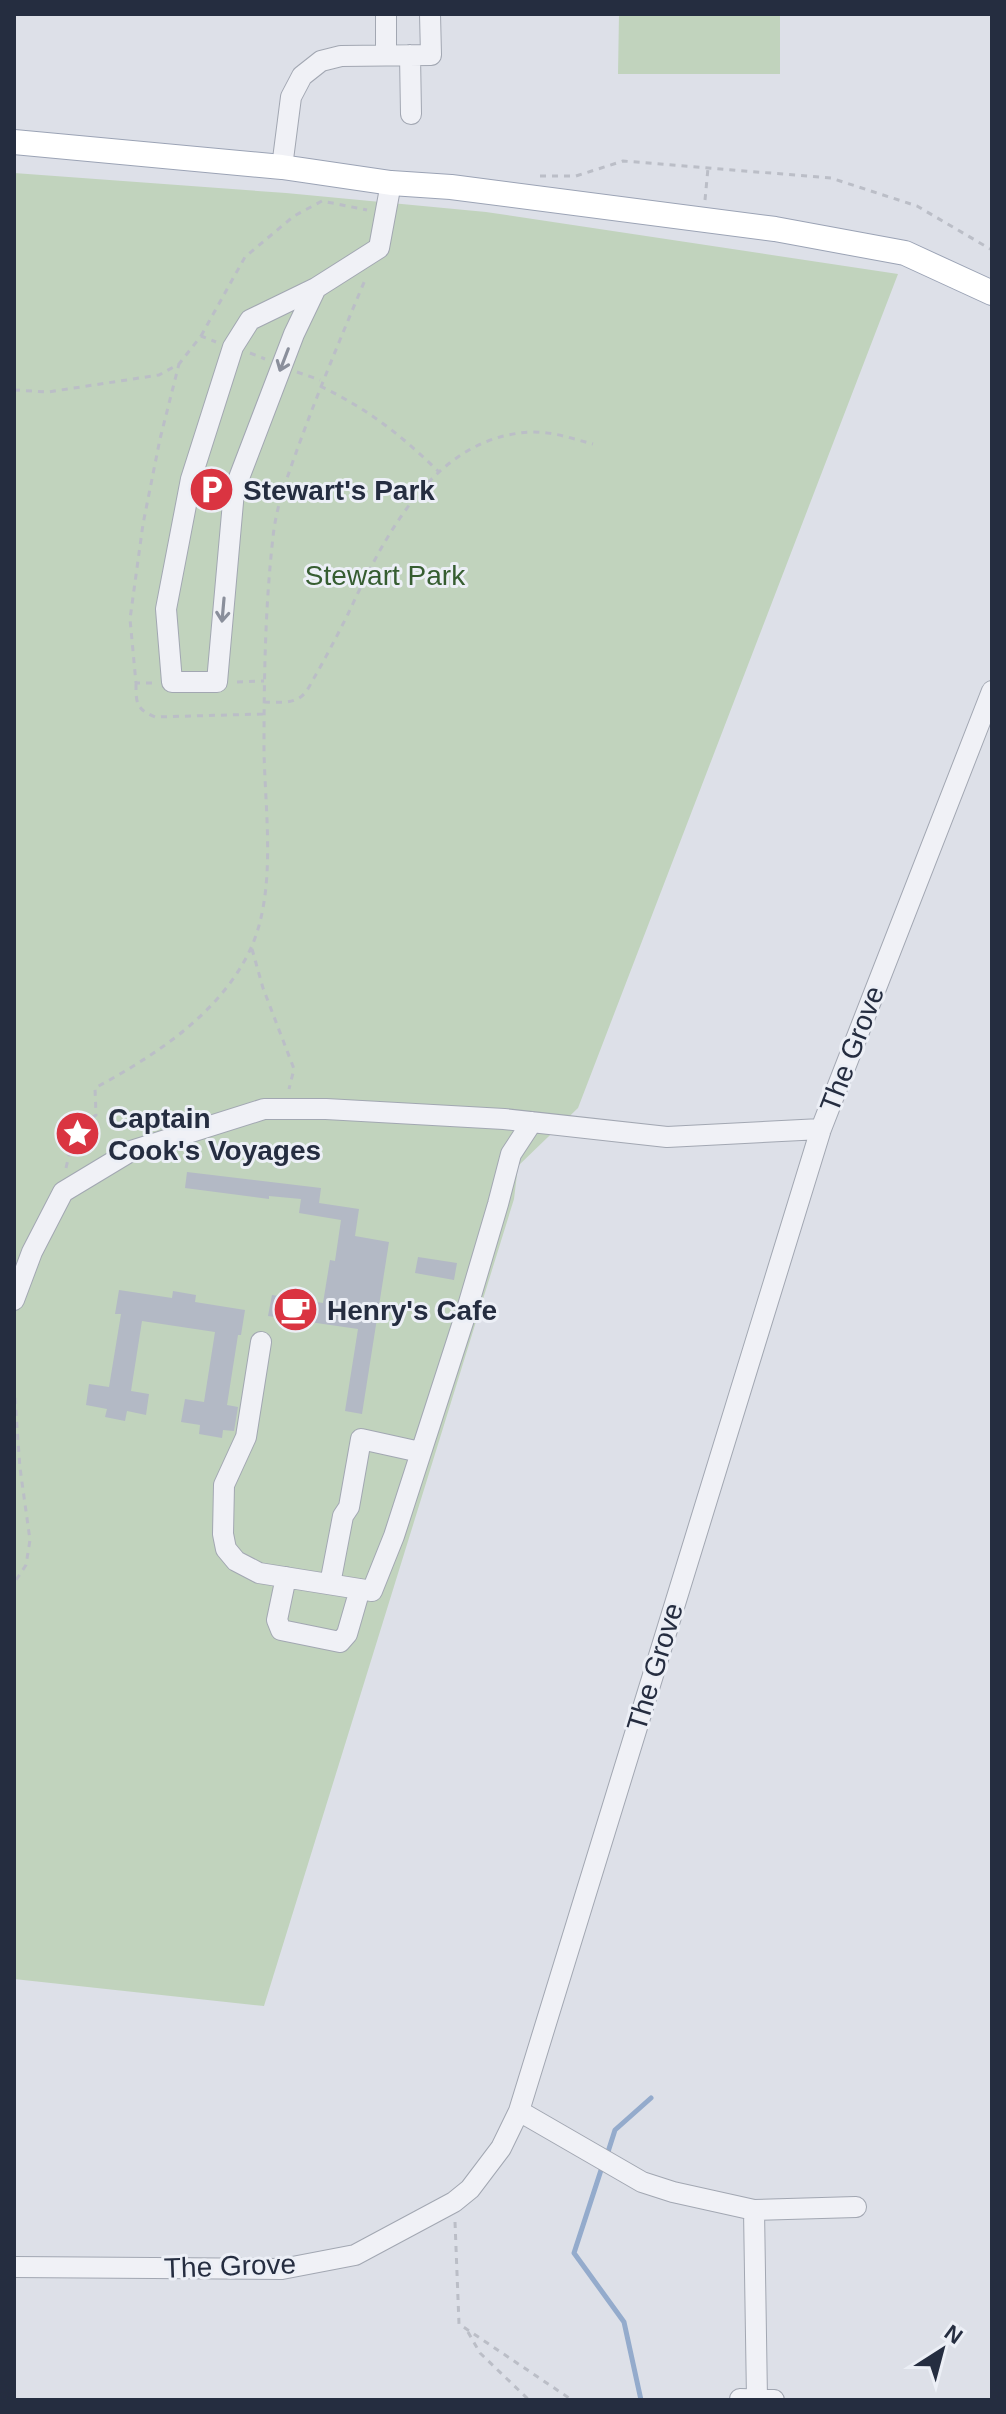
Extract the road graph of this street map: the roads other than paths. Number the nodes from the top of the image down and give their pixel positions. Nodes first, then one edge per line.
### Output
1 (386, 14) edge
2 (430, 14) edge
3 (386, 55) junction
4 (413, 55) junction
5 (411, 114) dead end
6 (14, 142) edge
7 (282, 167) junction
8 (391, 183) junction
9 (316, 288) junction
10 (992, 293) edge
11 (992, 691) edge
12 (532, 1122) junction
13 (821, 1129) junction
14 (14, 1300) edge
15 (261, 1342) dead end
16 (420, 1452) junction
17 (286, 1577) junction
18 (330, 1584) junction
19 (360, 1589) junction
20 (519, 2111) junction
21 (856, 2207) dead end
22 (754, 2210) junction
23 (14, 2267) edge
24 (740, 2399) edge
25 (757, 2399) edge
26 (774, 2400) edge

1 - 3 street
2 - 4 street
3 - 4 street
3 - 7 street
4 - 5 street
6 - 7 main road
7 - 8 main road
8 - 9 street
8 - 10 main road
9 -> 9 street
11 - 13 street, The Grove
12 - 13 street
12 - 14 street
12 - 16 street
13 - 20 street, The Grove
15 - 17 street
16 - 18 street
16 - 19 street
17 - 18 street
17 - 19 street
18 - 19 street
20 - 22 street
20 - 23 street, The Grove
21 - 22 street
22 - 25 street
24 - 25 street
25 - 26 street

